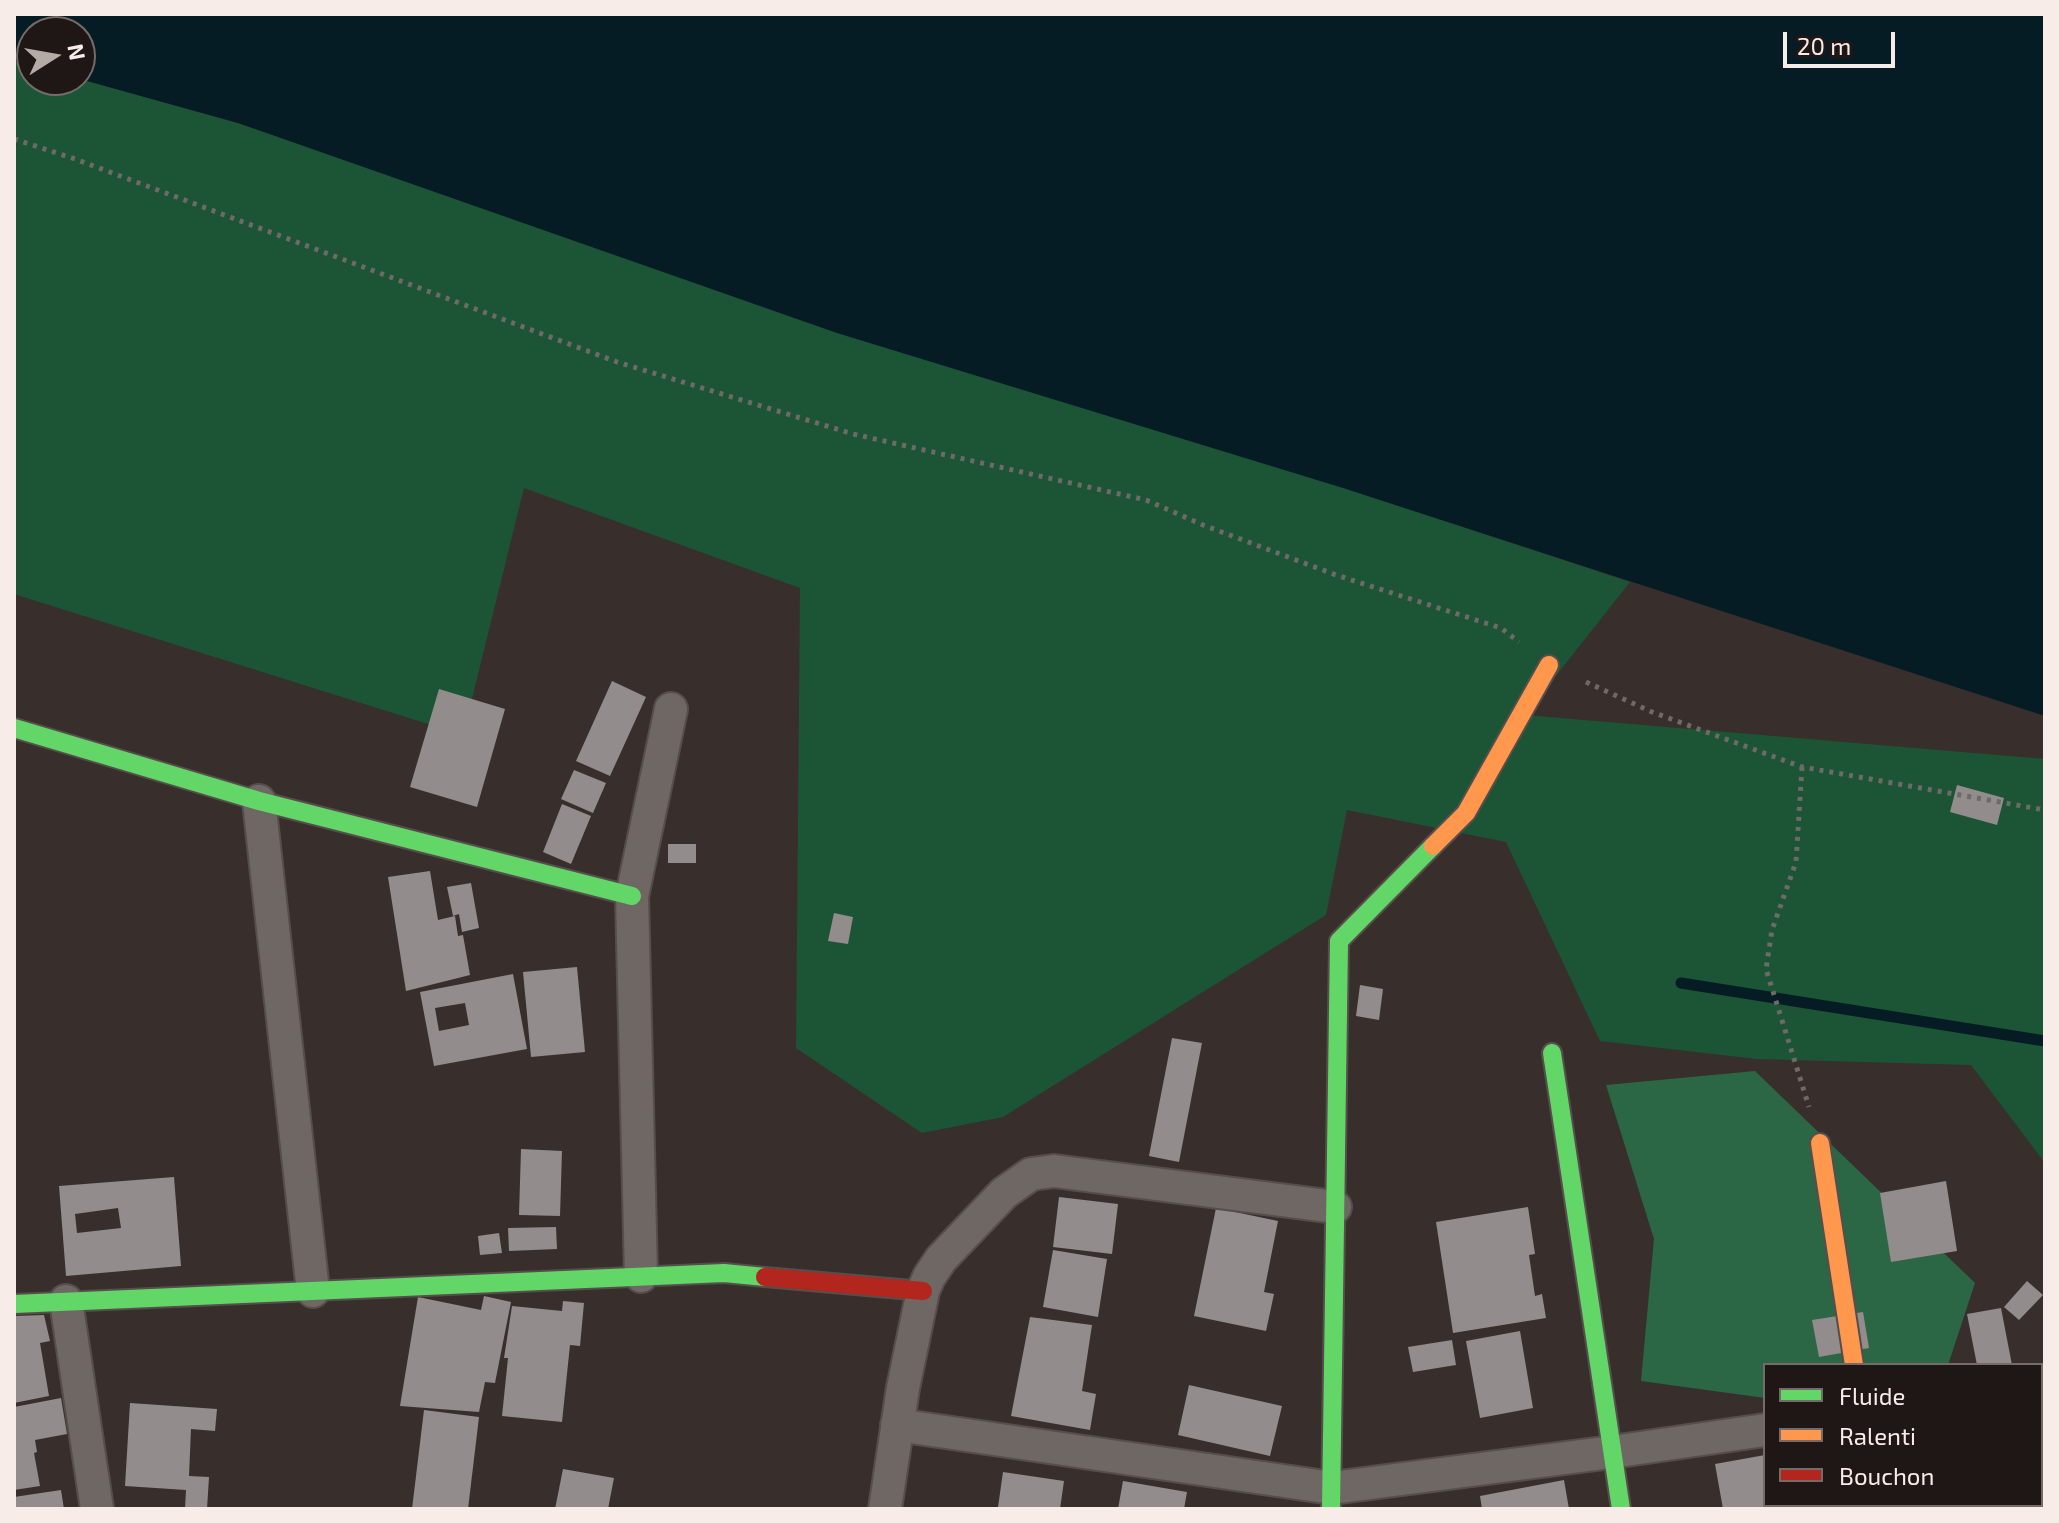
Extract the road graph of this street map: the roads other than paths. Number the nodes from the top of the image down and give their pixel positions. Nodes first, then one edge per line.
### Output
1 (1549, 665) road end
2 (671, 709) dead end
3 (14, 728) edge
4 (259, 801) junction
5 (632, 896) junction
6 (1552, 1053) dead end
7 (1820, 1143) road end
8 (1335, 1207) junction
9 (641, 1276) junction
10 (313, 1291) junction
11 (923, 1291) junction
12 (66, 1301) junction
13 (14, 1304) edge
14 (1854, 1363) edge
15 (897, 1425) junction
16 (1763, 1430) edge
17 (1612, 1452) junction
18 (1331, 1499) edge
19 (97, 1509) edge
20 (885, 1509) edge
21 (1621, 1509) edge

1 - 8 street
2 - 5 street
3 - 4 street
4 - 5 street
4 - 10 street
5 - 9 street
6 - 17 street
7 - 14 street
8 - 11 street
8 - 18 street
9 - 10 street
9 - 11 street
10 - 12 street
11 - 15 street
12 - 13 street
12 - 19 street
15 - 18 street
15 - 20 street
16 - 17 street
17 - 18 street
17 - 21 street

